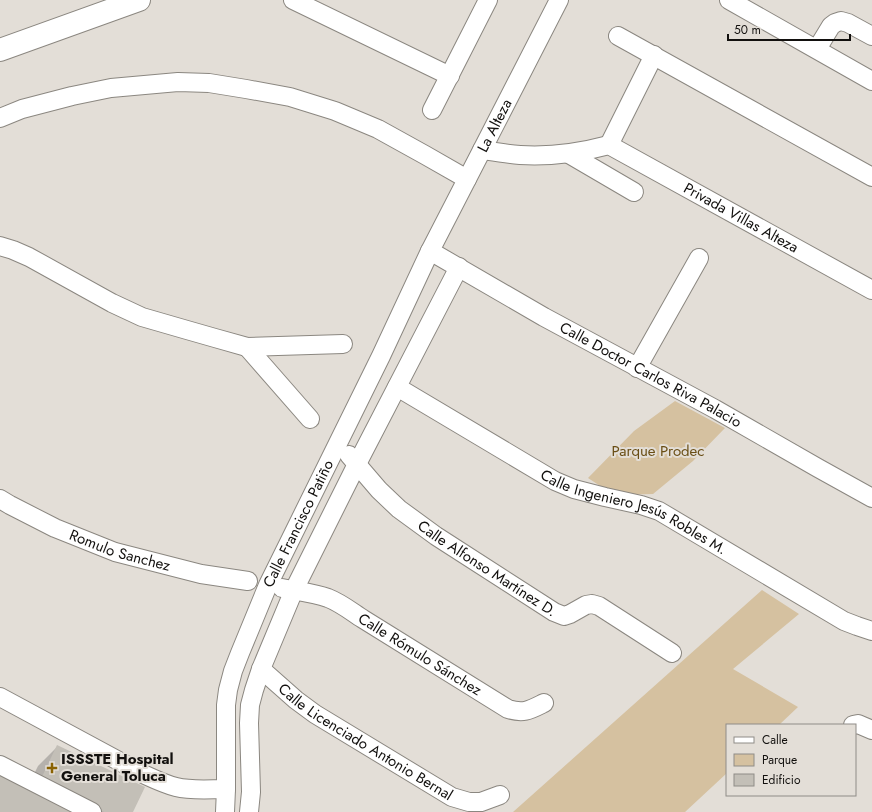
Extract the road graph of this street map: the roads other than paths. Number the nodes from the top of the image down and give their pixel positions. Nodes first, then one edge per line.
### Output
1 (139, 0) edge
2 (488, 0) edge
3 (559, 0) edge
4 (729, 0) edge
5 (298, 1) edge
6 (618, 36) dead end
7 (872, 36) edge
8 (817, 49) junction
9 (0, 50) edge
10 (654, 55) junction
11 (450, 76) junction
12 (872, 80) edge
13 (432, 110) dead end
14 (0, 118) edge
15 (609, 145) junction
16 (482, 150) junction
17 (569, 154) junction
18 (872, 177) edge
19 (467, 179) junction
20 (634, 192) dead end
21 (0, 246) edge
22 (430, 251) junction
23 (700, 258) dead end
24 (459, 267) junction
25 (872, 290) edge
26 (343, 344) dead end
27 (247, 347) junction
28 (637, 368) junction
29 (397, 387) junction
30 (310, 419) dead end
31 (339, 443) junction
32 (357, 464) junction
33 (872, 498) edge
34 (0, 499) edge
35 (248, 582) dead end
36 (268, 585) junction
37 (294, 590) junction
38 (872, 631) edge
39 (672, 653) dead end
40 (261, 669) junction
41 (0, 697) edge
42 (544, 703) dead end
43 (226, 722) junction
44 (248, 723) junction
45 (856, 724) edge
46 (872, 730) edge
47 (0, 765) edge
48 (226, 788) junction
49 (500, 795) dead end
50 (253, 810) edge
51 (92, 812) edge
52 (225, 812) edge

1 - 9 main road
2 - 11 street
3 - 16 street, La Alteza
4 - 8 street
5 - 11 street
6 - 10 street
7 - 8 street
8 - 12 street
10 - 15 street
10 - 18 street
11 - 13 street
14 - 19 street
15 - 17 street
15 - 25 street, Privada Villas Alteza
16 - 17 street
16 - 19 street, La Alteza
17 - 20 street
19 - 22 street, La Alteza
21 - 27 street
22 - 24 street, Calle Doctor Carlos Riva Palacio
22 - 31 street, Calle Francisco Patiño
23 - 28 street
24 - 28 street, Calle Doctor Carlos Riva Palacio
24 - 29 street, Calle Francisco Patiño
26 - 27 street
27 - 30 street
28 - 33 street, Calle Doctor Carlos Riva Palacio
29 - 32 street, Calle Francisco Patiño
29 - 38 street, Calle Ingeniero Jesús Robles M.
31 - 32 street, Calle Alfonso Martínez D.
31 - 36 street, Calle Francisco Patiño
32 - 37 street, Calle Francisco Patiño
32 - 39 street, Calle Alfonso Martínez D.
34 - 35 street, Romulo Sanchez
36 - 37 street, Calle Rómulo Sánchez
36 - 43 street, Calle Francisco Patiño
37 - 40 street, Calle Francisco Patiño
37 - 42 street, Calle Rómulo Sánchez
40 - 44 street, Calle Francisco Patiño
40 - 49 street, Calle Licenciado Antonio Bernal
41 - 48 street
43 - 44 street
43 - 48 street, Calle Francisco Patiño
44 - 50 street, Calle Francisco Patiño
45 - 46 street
47 - 51 street
48 - 52 street, Calle Francisco Patiño

